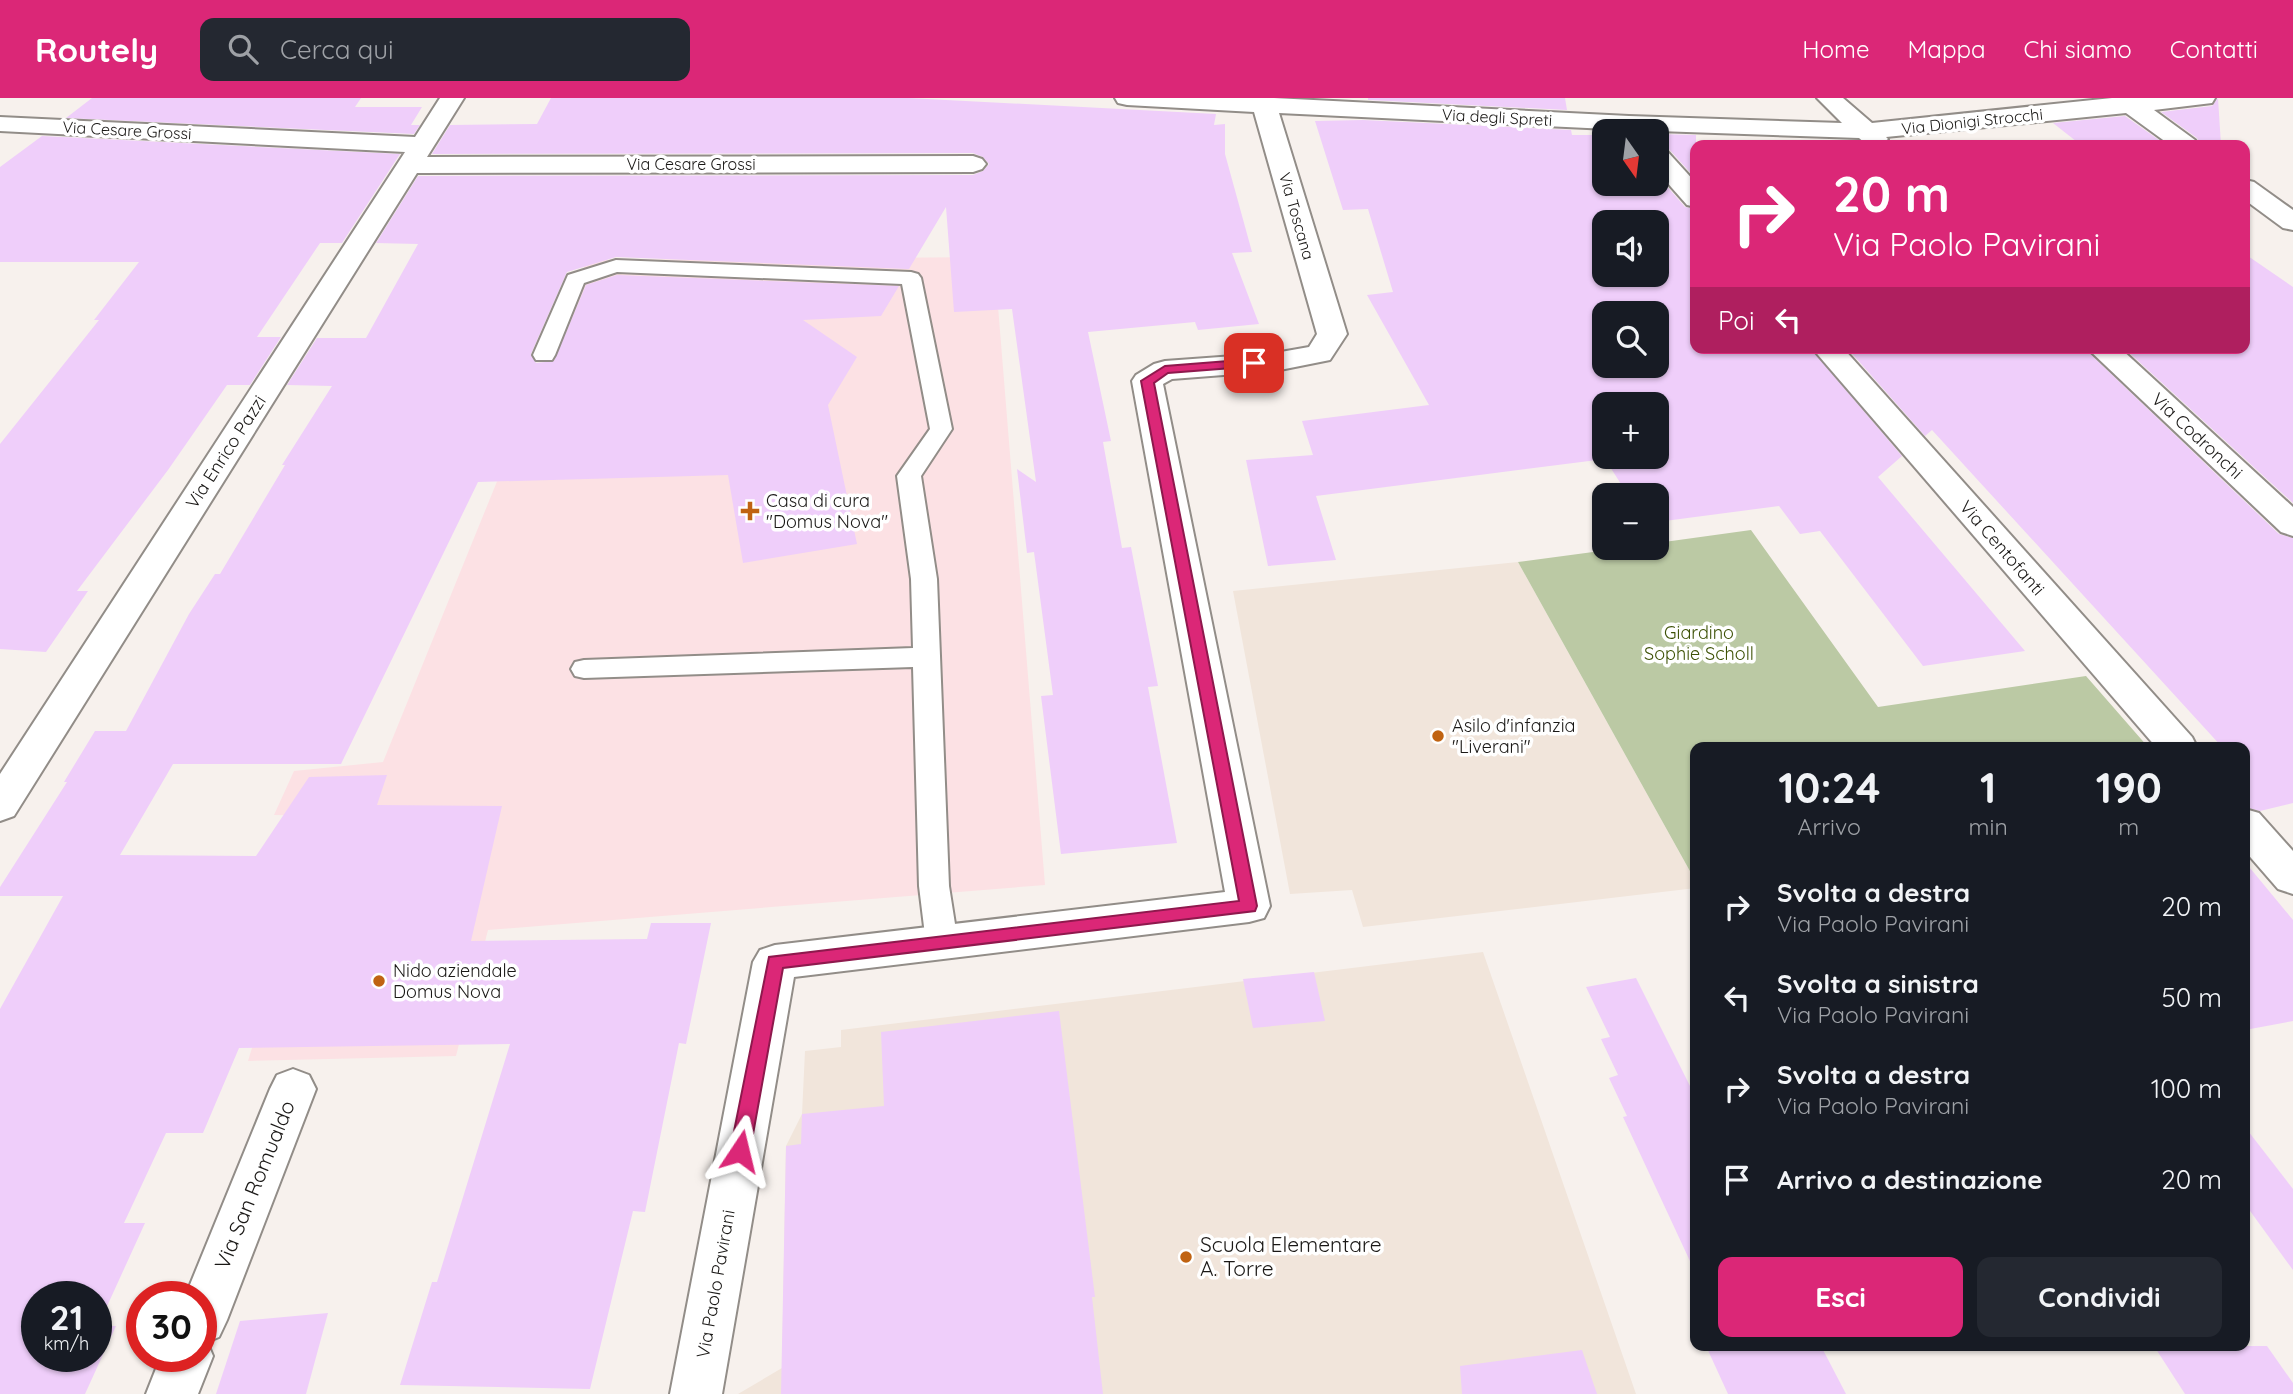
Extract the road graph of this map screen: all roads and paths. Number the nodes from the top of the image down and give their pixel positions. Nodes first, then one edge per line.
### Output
1 (27, 98) edge
2 (452, 98) edge
3 (1127, 98) edge
4 (1608, 98) edge
5 (1829, 98) edge
6 (2203, 98) edge
7 (1263, 102) edge
8 (2126, 102) edge
9 (1626, 119) edge
10 (0, 122) edge
11 (1592, 124) edge
12 (1670, 129) edge
13 (1874, 138) edge
14 (2179, 140) edge
15 (416, 155) junction
16 (973, 164) dead end
17 (1670, 170) edge
18 (1690, 192) edge
19 (2250, 192) edge
20 (2293, 222) edge
21 (1332, 334) joint
22 (1832, 354) edge
23 (2108, 354) edge
24 (544, 355) dead end
25 (2293, 525) edge
26 (926, 657) junction
27 (584, 669) dead end
28 (2174, 742) edge
29 (0, 806) edge
30 (2250, 830) edge
31 (2293, 878) edge
32 (942, 943) junction
33 (293, 1089) dead end
34 (217, 1281) edge
35 (181, 1372) edge
36 (172, 1394) edge
37 (696, 1394) edge

1 - 10 street
2 - 15 street, Via Enrico Pazzi
3 - 7 street, Via degli Spreti
4 - 9 street
5 - 13 street
6 - 8 street, Via Dionigi Strocchi
7 - 11 street, Via degli Spreti
7 - 21 street, Via Toscana
8 - 13 street, Via Dionigi Strocchi
8 - 14 street
10 - 15 street, Via Cesare Grossi
12 - 13 street, Via degli Spreti
15 - 16 street, Via Cesare Grossi
15 - 29 street, Via Enrico Pazzi
17 - 18 street
19 - 20 street
21 - 32 street, Via Paolo Pavirani
22 - 28 street, Via Centofanti
23 - 25 street, Via Codronchi
24 - 26 lane
26 - 27 lane
26 - 32 lane
30 - 31 street
32 - 37 street, Via Paolo Pavirani
33 - 34 street, Via San Romualdo
35 - 36 street

